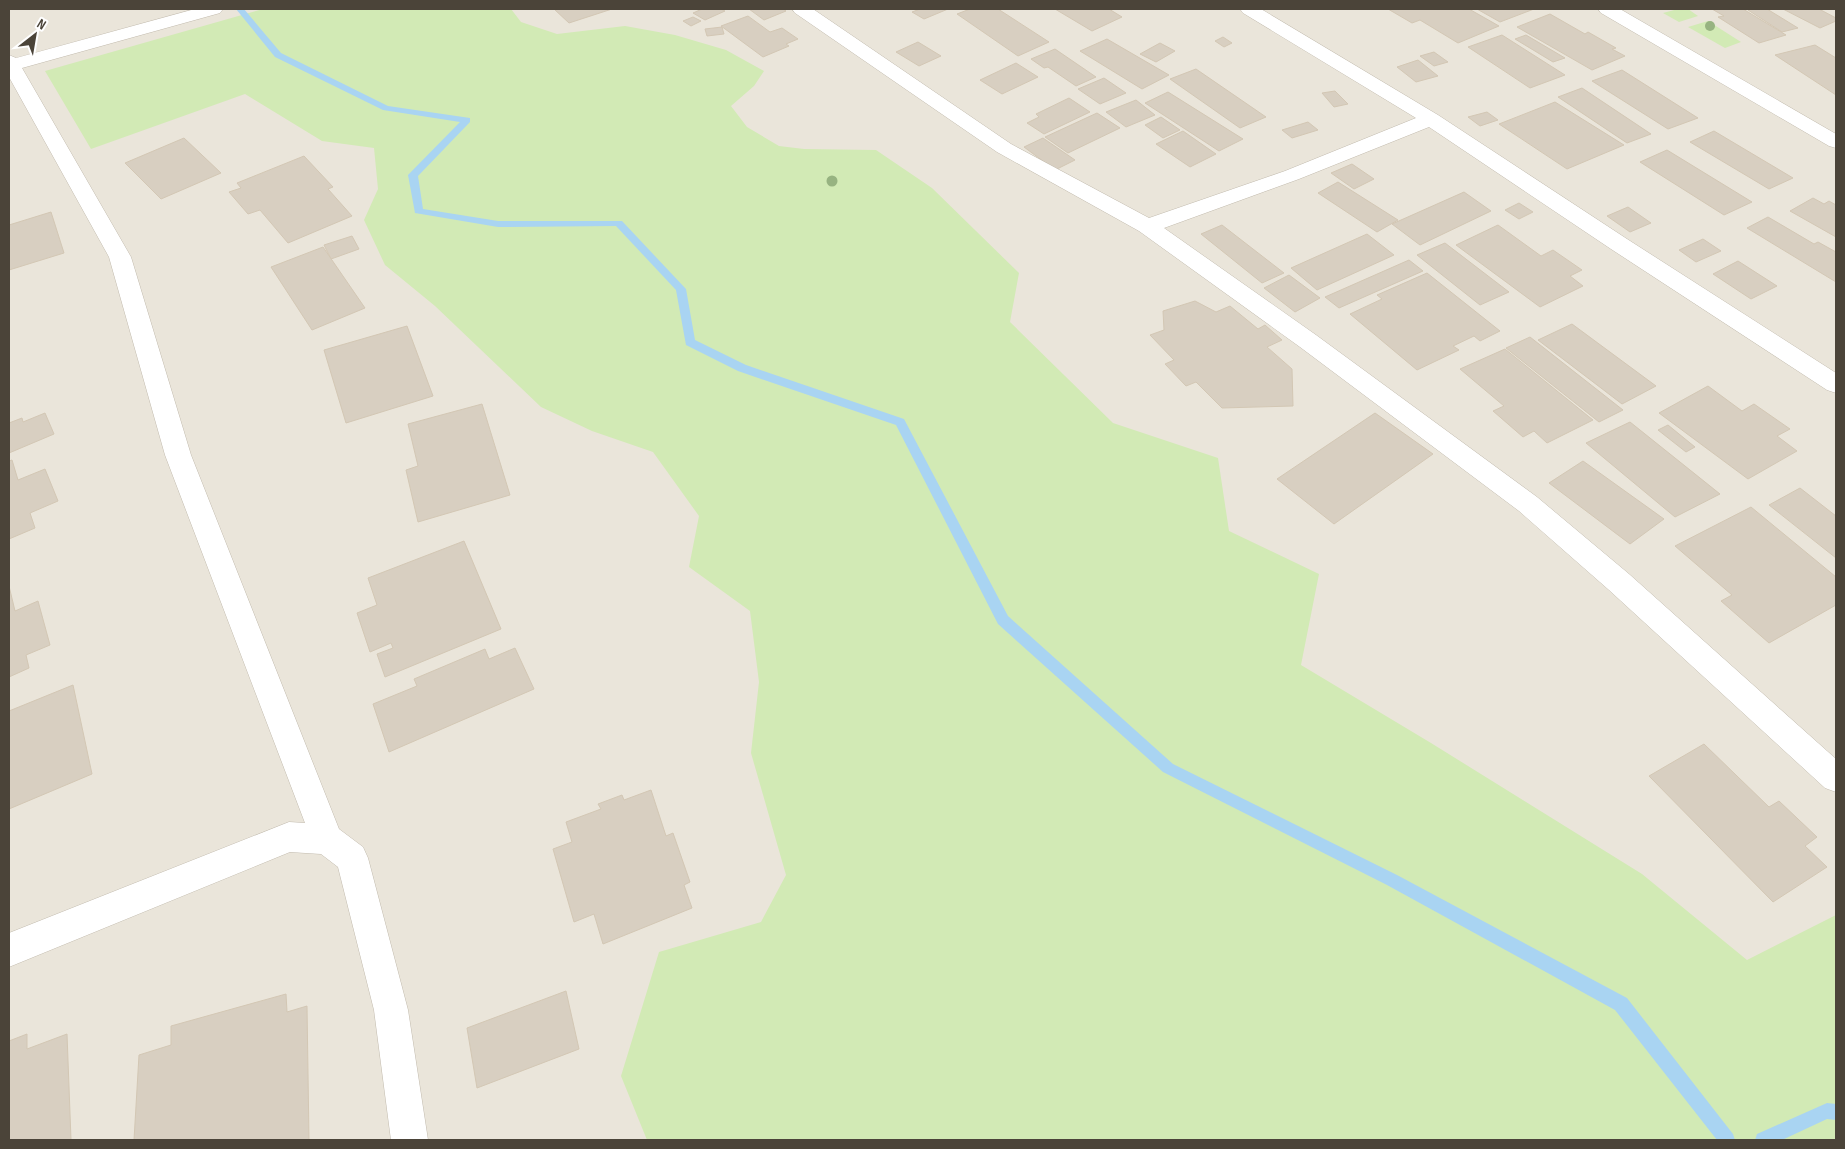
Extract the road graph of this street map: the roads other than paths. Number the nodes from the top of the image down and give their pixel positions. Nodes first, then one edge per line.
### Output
1 (214, 9) edge
2 (801, 9) edge
3 (1249, 9) edge
4 (1607, 9) edge
5 (10, 63) edge
6 (1431, 119) junction
7 (1836, 142) edge
8 (1147, 226) junction
9 (1836, 384) edge
10 (1836, 778) edge
11 (327, 839) junction
12 (9, 950) edge
13 (410, 1140) edge

1 - 5 street
2 - 8 street
3 - 6 street
4 - 7 street
5 - 11 street
6 - 8 street
6 - 9 street
8 - 10 street
11 - 12 street
11 - 13 street

